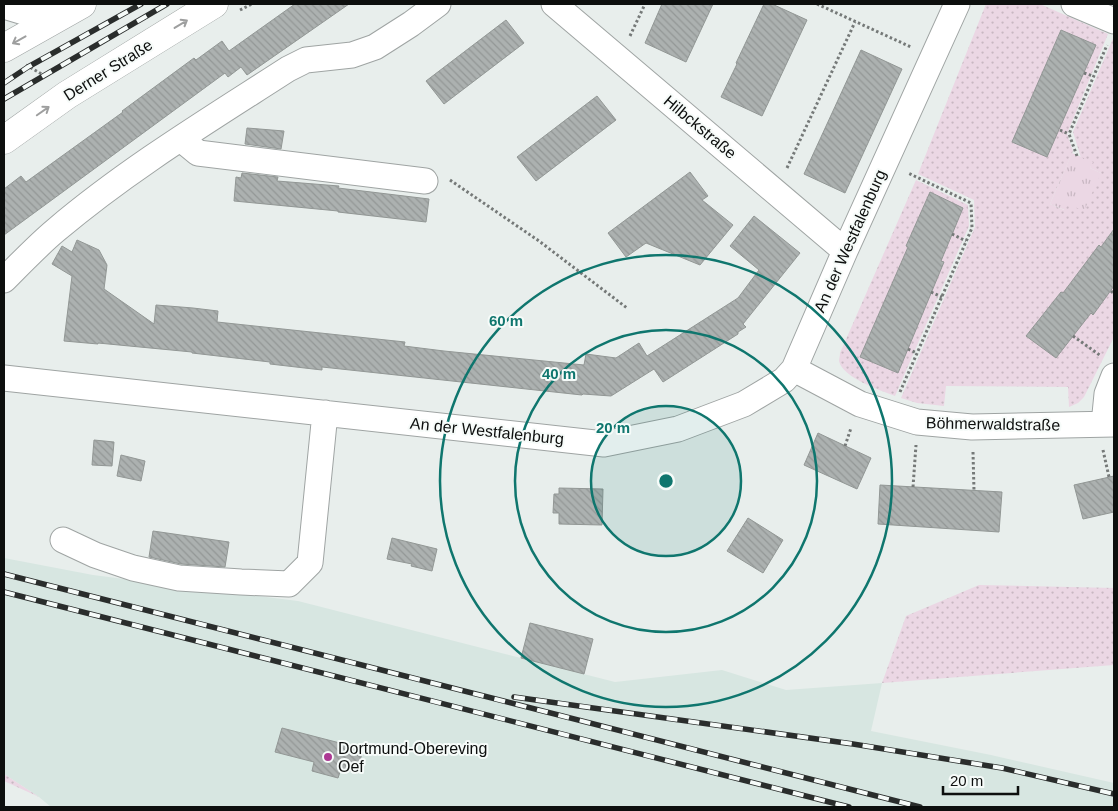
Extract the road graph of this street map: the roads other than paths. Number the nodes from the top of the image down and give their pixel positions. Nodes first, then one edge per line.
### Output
1 (214, 4) edge
2 (438, 4) edge
3 (554, 4) edge
4 (957, 4) edge
5 (1074, 4) edge
6 (4, 6) edge
7 (73, 9) edge
8 (1111, 31) edge
9 (4, 48) edge
10 (180, 139) junction
11 (4, 140) edge
12 (425, 181) road end
13 (845, 251) junction
14 (4, 280) edge
15 (1110, 368) edge
16 (794, 369) junction
17 (4, 378) edge
18 (325, 413) junction
19 (1109, 424) edge
20 (63, 540) dead end

11 -> 1 main road, Derner Straße
2 - 10 street
3 - 13 street, Hilbckstraße
4 - 13 street, An der Westfalenburg
5 - 8 street
6 - 7 street
7 -> 9 main road
10 - 12 street
10 - 14 street
13 - 16 street, An der Westfalenburg
15 - 19 street
16 - 18 street, An der Westfalenburg
16 - 19 street, Böhmerwaldstraße
17 - 18 street, An der Westfalenburg
18 - 20 street

